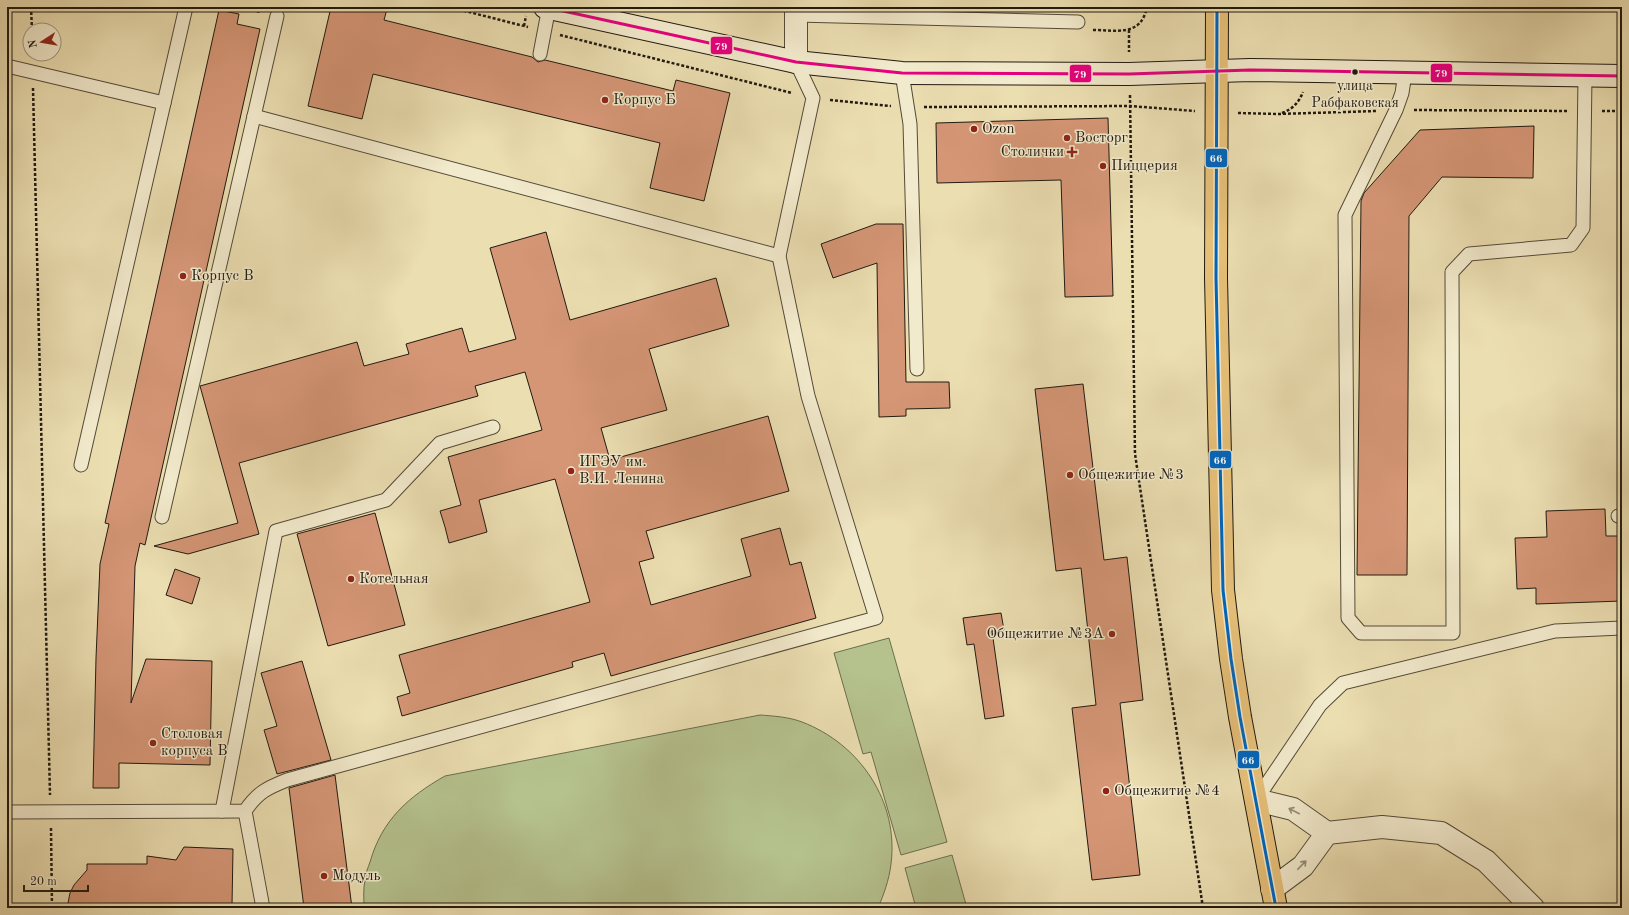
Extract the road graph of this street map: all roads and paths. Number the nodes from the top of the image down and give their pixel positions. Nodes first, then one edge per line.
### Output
1 (31, 7) edge
2 (186, 7) edge
3 (237, 7) edge
4 (548, 7) edge
5 (1147, 7) edge
6 (1218, 7) edge
7 (796, 11) edge
8 (277, 16) joint
9 (32, 22) edge
10 (1078, 22) dead end
11 (1129, 30) dead end
12 (540, 54) dead end
13 (796, 62) junction
14 (7, 66) edge
15 (1216, 71) junction
16 (33, 72) junction
17 (1405, 73) junction
18 (902, 74) junction
19 (1585, 76) junction
20 (1622, 76) edge
21 (1304, 92) dead end
22 (164, 103) junction
23 (1130, 106) dead end
24 (1396, 110) junction
25 (1585, 111) junction
26 (1622, 111) edge
27 (254, 116) junction
28 (779, 256) junction
29 (917, 369) dead end
30 (494, 427) dead end
31 (81, 465) dead end
32 (162, 517) dead end
33 (1622, 628) edge
34 (1256, 800) junction
35 (222, 811) junction
36 (245, 811) junction
37 (7, 812) edge
38 (51, 812) junction
39 (1327, 833) junction
40 (1274, 903) edge
41 (52, 908) edge
42 (263, 908) edge
43 (1203, 908) edge
44 (1533, 908) edge

1 - 9 path
2 - 22 lane
3 - 8 path
4 - 12 lane
4 - 13 street
5 - 11 path
6 - 15 main road
7 - 10 lane
7 - 13 street
8 - 27 lane
13 - 18 street
13 - 28 lane
14 - 16 lane
15 - 17 street
15 - 18 street
15 - 34 main road
16 - 22 lane
16 - 38 path
17 - 19 street
17 - 24 lane
18 - 29 lane
19 - 20 street
19 - 25 lane
21 - 24 path
22 - 31 lane
23 - 43 path
24 - 25 path
24 - 25 lane
25 - 26 path
27 - 28 lane
27 - 32 lane
28 - 36 lane
30 - 35 lane
33 - 34 lane
39 -> 34 street
34 - 40 main road
35 - 36 lane
35 - 38 lane
36 - 42 lane
37 - 38 lane
38 - 41 path
40 -> 39 street
39 - 44 street

